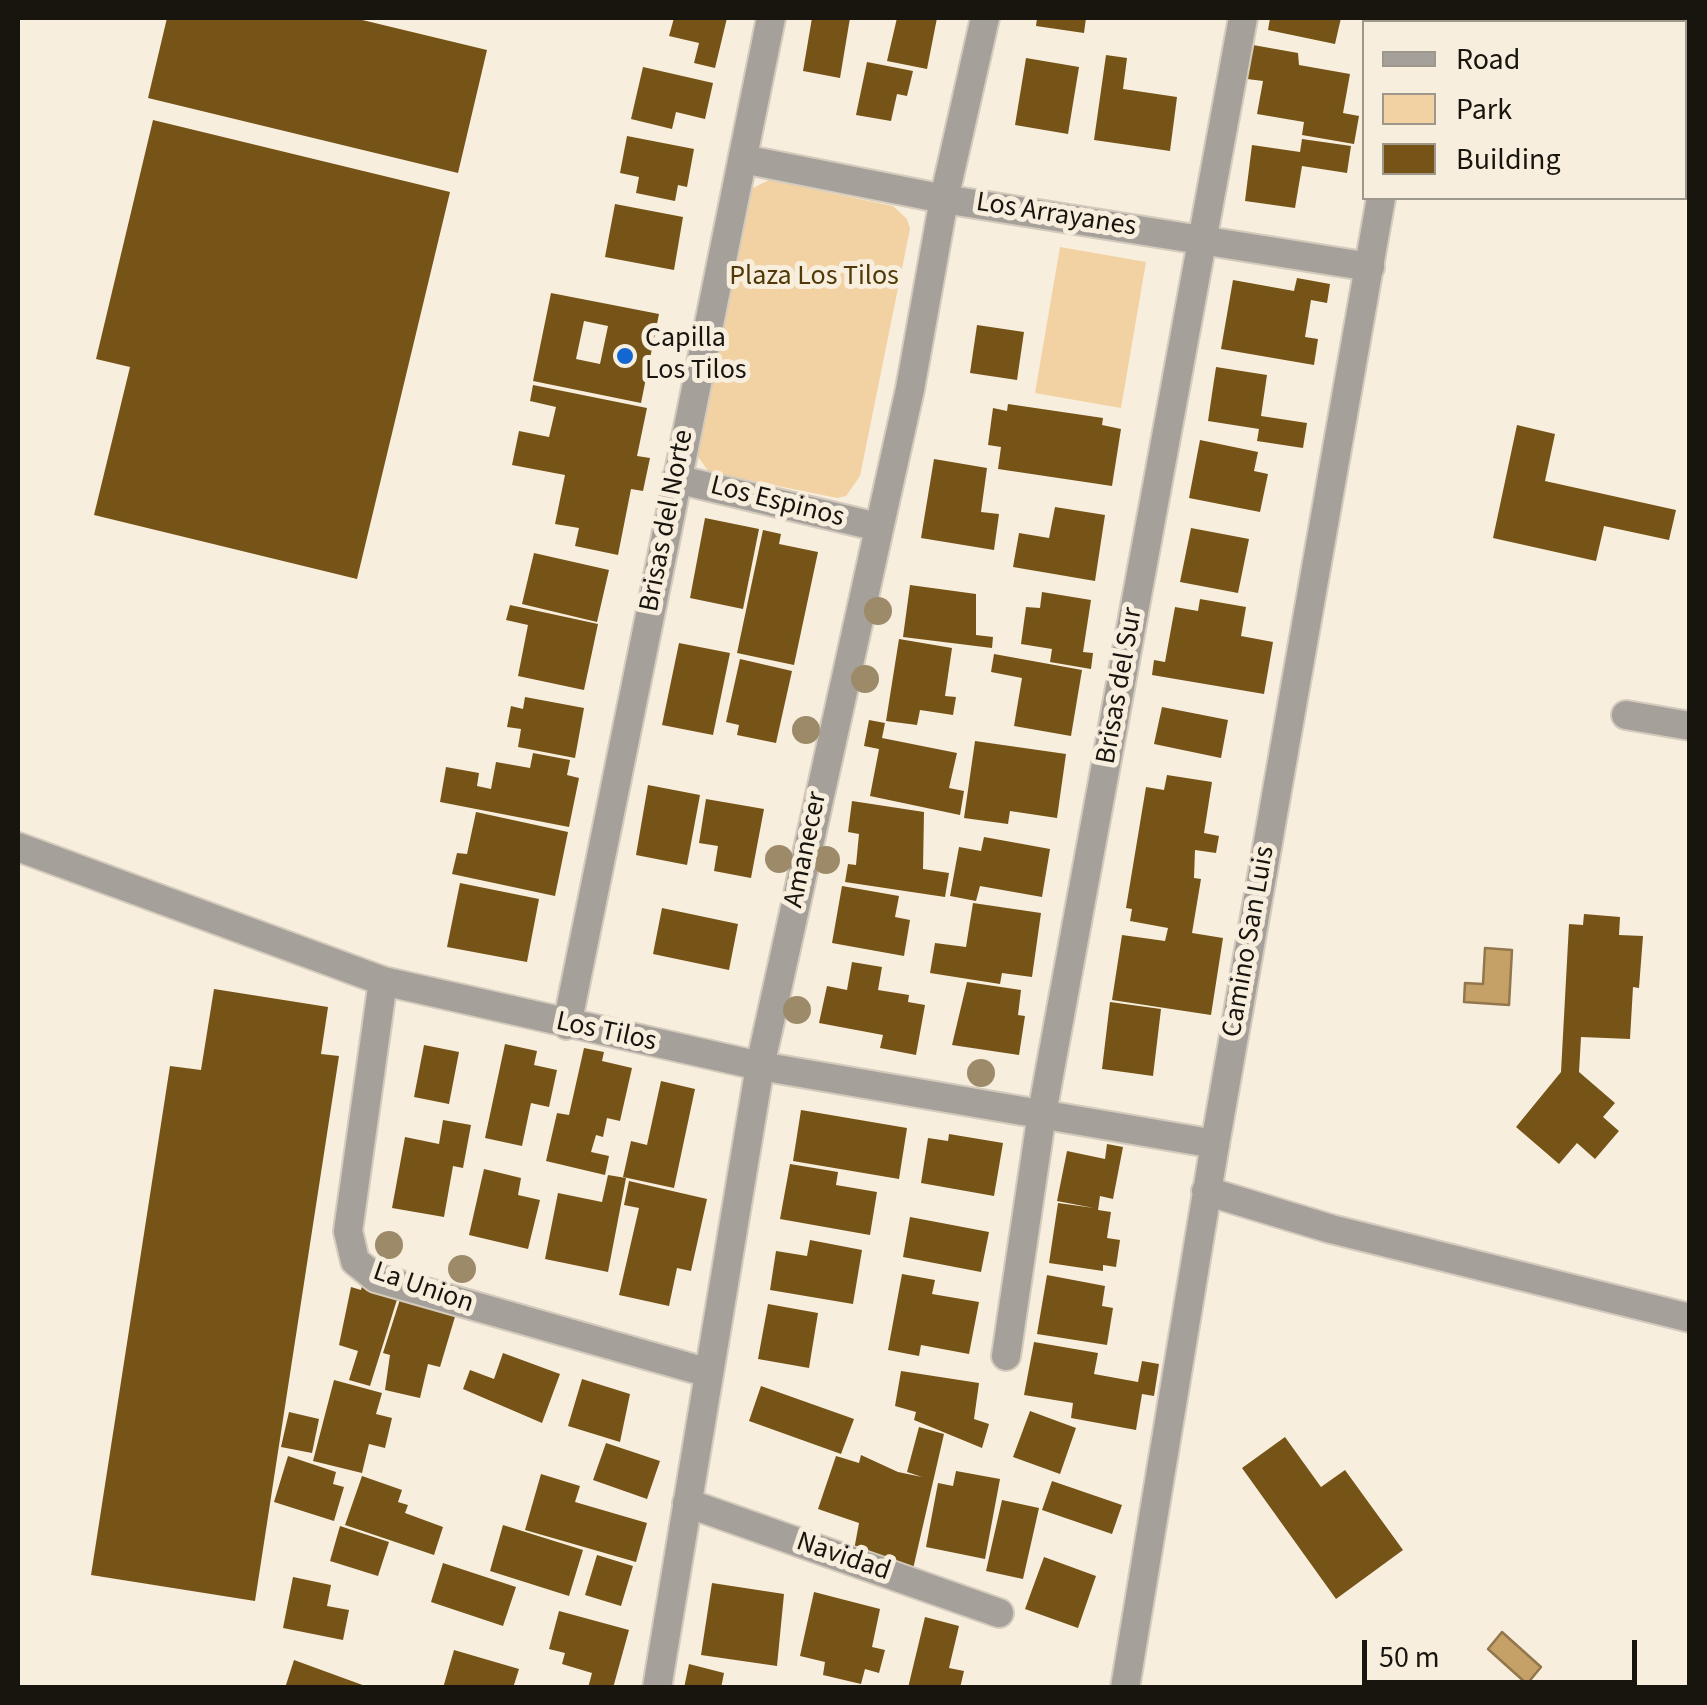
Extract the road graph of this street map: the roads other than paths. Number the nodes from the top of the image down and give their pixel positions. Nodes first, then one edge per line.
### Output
1 (771, 18) edge
2 (985, 18) edge
3 (1243, 18) edge
4 (742, 160) junction
5 (944, 199) junction
6 (1381, 200) edge
7 (1204, 239) junction
8 (1370, 266) junction
9 (676, 479) junction
10 (878, 527) junction
11 (1626, 714) dead end
12 (1690, 726) edge
13 (18, 847) edge
14 (383, 981) junction
15 (567, 1026) junction
16 (760, 1066) junction
17 (1042, 1114) junction
18 (1214, 1144) junction
19 (1206, 1191) junction
20 (1690, 1318) edge
21 (1006, 1356) dead end
22 (708, 1373) junction
23 (687, 1503) junction
24 (1000, 1613) dead end
25 (656, 1688) edge
26 (1125, 1688) edge

1 - 4 street, Brisas del Norte
2 - 5 street, Amanecer
3 - 7 street, Brisas del Sur
4 - 5 street, Los Arrayanes
4 - 9 street, Brisas del Norte
5 - 7 street, Los Arrayanes
5 - 10 street, Amanecer
6 - 8 street, Camino San Luis
7 - 8 street, Los Arrayanes
7 - 17 street, Brisas del Sur
8 - 18 street, Camino San Luis
9 - 10 street, Los Espinos
9 - 15 street, Brisas del Norte
10 - 16 street, Amanecer
11 - 12 street
13 - 14 street, Los Tilos
14 - 15 street, Los Tilos
14 - 22 street, La Union
15 - 16 street, Los Tilos
16 - 17 street, Los Tilos
16 - 22 street, Amanecer
17 - 18 street, Los Tilos
17 - 21 street, Brisas del Sur
18 - 19 street, Camino San Luis
19 - 20 street
19 - 26 street, Camino San Luis
22 - 23 street, Amanecer
23 - 24 street, Navidad
23 - 25 street, Amanecer

